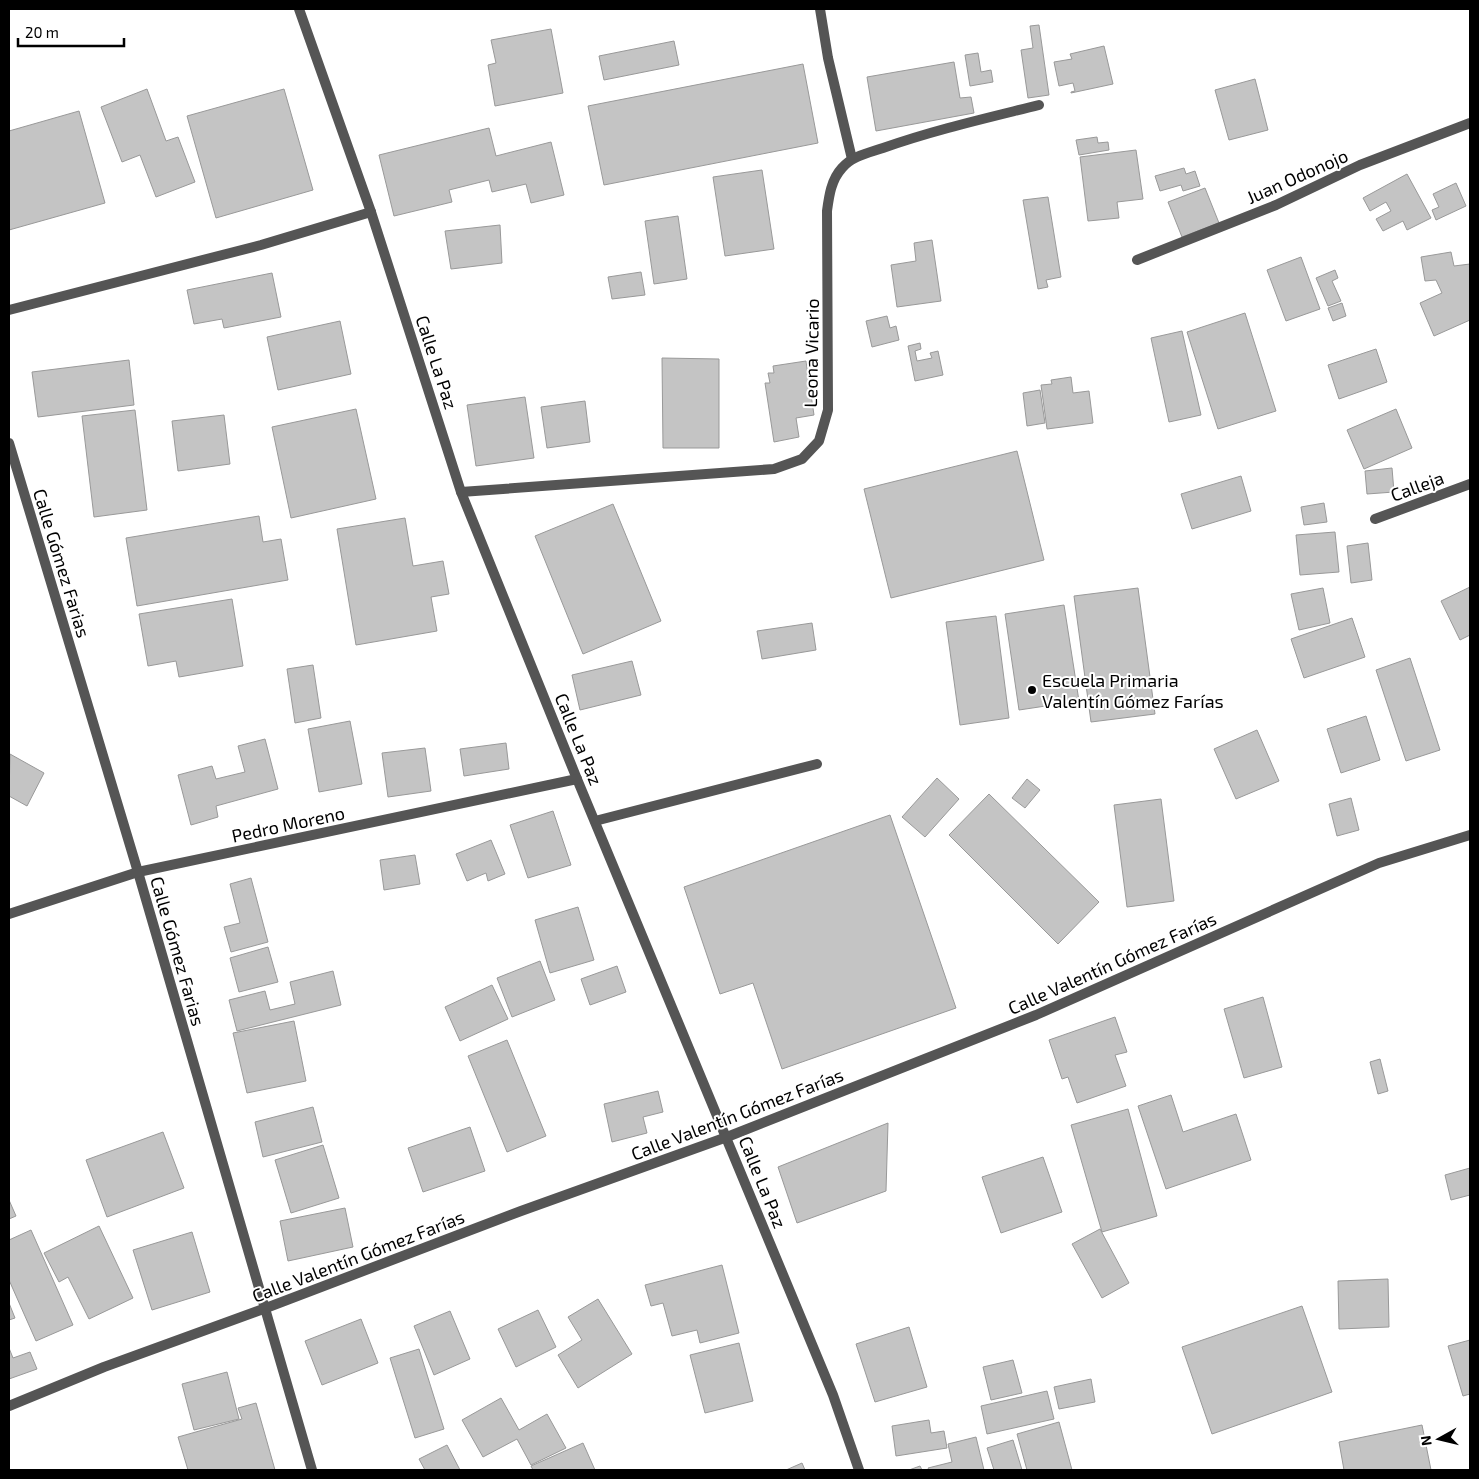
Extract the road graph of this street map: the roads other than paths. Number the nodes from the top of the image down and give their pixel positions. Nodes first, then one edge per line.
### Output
1 (300, 9) edge
2 (820, 9) edge
3 (1039, 105) dead end
4 (1470, 123) edge
5 (852, 159) junction
6 (371, 212) junction
7 (1137, 260) dead end
8 (9, 310) edge
9 (9, 442) edge
10 (1470, 484) edge
11 (462, 492) junction
12 (1375, 519) dead end
13 (817, 764) dead end
14 (577, 778) junction
15 (595, 821) junction
16 (1470, 835) edge
17 (138, 872) junction
18 (9, 914) edge
19 (727, 1137) junction
20 (266, 1308) junction
21 (9, 1406) edge
22 (312, 1470) edge
23 (859, 1470) edge

1 - 6 street, Calle La Paz
2 - 5 street
3 - 5 street, Leona Vicario
4 - 7 street, Juan Odonojo
5 - 11 street, Leona Vicario
6 - 8 street
6 - 11 street, Calle La Paz
9 - 17 street, Calle Gómez Farias
10 - 12 street, Calleja
11 - 14 street, Calle La Paz
13 - 15 street
14 - 15 street, Calle La Paz
14 - 17 street, Pedro Moreno
15 - 19 street, Calle La Paz
16 - 19 street, Calle Valentín Gómez Farías
17 - 18 street, Pedro Moreno
17 - 20 street, Calle Gómez Farias
19 - 20 street, Calle Valentín Gómez Farías
19 - 23 street, Calle La Paz
20 - 21 street, Calle Valentín Gómez Farías
20 - 22 street, Calle Gómez Farias

